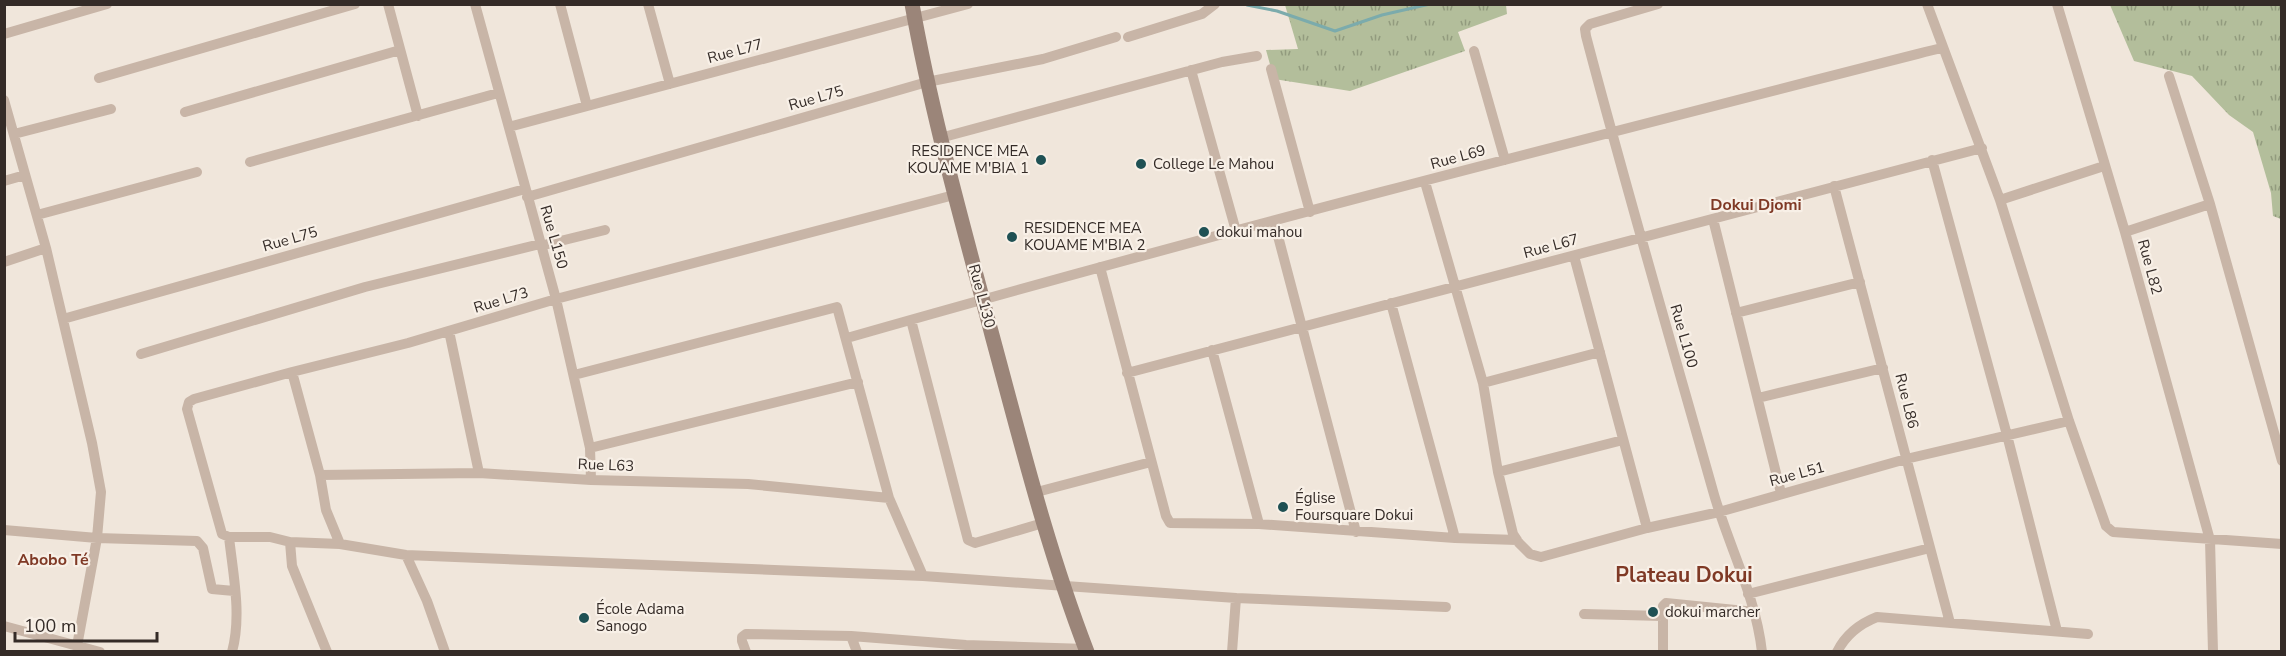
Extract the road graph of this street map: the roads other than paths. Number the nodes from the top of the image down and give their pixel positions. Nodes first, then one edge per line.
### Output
1 (107, 4) edge
2 (355, 4) edge
3 (388, 4) edge
4 (475, 4) edge
5 (560, 4) edge
6 (648, 4) edge
7 (968, 4) edge
8 (1215, 4) edge
9 (1658, 4) edge
10 (1927, 4) edge
11 (2056, 4) edge
12 (913, 12) edge
13 (4, 34) edge
14 (1941, 48) junction
15 (400, 50) junction
16 (1474, 51) dead end
17 (1257, 56) dead end
18 (1271, 69) dead end
19 (1191, 70) junction
20 (2169, 76) dead end
21 (99, 78) dead end
22 (927, 82) junction
23 (670, 84) junction
24 (498, 93) junction
25 (5, 103) edge
26 (587, 106) junction
27 (111, 109) dead end
28 (185, 112) dead end
29 (418, 116) junction
30 (509, 127) junction
31 (1611, 132) junction
32 (14, 134) junction
33 (940, 138) junction
34 (1982, 148) junction
35 (1505, 160) junction
36 (1932, 160) junction
37 (250, 162) dead end
38 (2104, 166) junction
39 (196, 172) dead end
40 (25, 175) junction
41 (4, 181) edge
42 (1425, 182) junction
43 (1834, 186) junction
44 (526, 193) junction
45 (954, 195) junction
46 (2000, 200) junction
47 (2210, 204) junction
48 (1310, 212) junction
49 (37, 215) junction
50 (1713, 219) junction
51 (1274, 221) junction
52 (605, 230) dead end
53 (1236, 231) junction
54 (2125, 232) junction
55 (1640, 237) junction
56 (540, 245) junction
57 (46, 248) junction
58 (1574, 256) junction
59 (4, 262) edge
60 (1100, 267) junction
61 (1860, 282) junction
62 (1455, 288) junction
63 (556, 299) junction
64 (983, 299) junction
65 (1391, 303) junction
66 (1736, 313) junction
67 (63, 319) junction
68 (911, 320) junction
69 (1301, 327) junction
70 (449, 331) junction
71 (847, 338) junction
72 (1212, 351) junction
73 (1600, 352) junction
74 (141, 354) dead end
75 (1883, 368) junction
76 (292, 372) junction
77 (1127, 373) junction
78 (574, 375) junction
79 (858, 382) junction
80 (1484, 383) junction
81 (1758, 398) junction
82 (2069, 421) junction
83 (2007, 435) junction
84 (1623, 440) junction
85 (590, 448) junction
86 (1906, 459) junction
87 (2282, 461) edge
88 (1151, 462) junction
89 (479, 472) junction
90 (1498, 472) junction
91 (320, 475) junction
92 (591, 480) junction
93 (1034, 493) junction
94 (1781, 493) junction
95 (889, 498) junction
96 (1719, 512) junction
97 (1043, 523) junction
98 (1259, 524) junction
99 (1647, 528) junction
100 (4, 530) edge
101 (1356, 532) junction
102 (225, 536) junction
103 (97, 537) junction
104 (1455, 538) junction
105 (1517, 540) junction
106 (2210, 540) junction
107 (290, 543) junction
108 (340, 544) junction
109 (2282, 544) edge
110 (1930, 548) junction
111 (406, 555) junction
112 (923, 576) junction
113 (1063, 586) junction
114 (234, 591) junction
115 (1748, 594) junction
116 (1236, 598) junction
117 (1446, 606) dead end
118 (1755, 612) junction
119 (1584, 614) dead end
120 (1662, 616) junction
121 (1950, 623) junction
122 (4, 626) edge
123 (2057, 632) junction
124 (2088, 634) dead end
125 (851, 636) junction
126 (77, 645) junction
127 (968, 648) edge
128 (1087, 650) edge
129 (100, 651) edge
130 (232, 651) edge
131 (327, 651) edge
132 (445, 651) edge
133 (746, 651) edge
134 (857, 651) edge
135 (1232, 651) edge
136 (1663, 651) edge
137 (1762, 651) edge
138 (1837, 651) edge
139 (2213, 651) edge

1 - 13 street
2 - 21 street
3 - 15 street
4 - 24 street, Rue L150
5 - 26 street
6 - 23 street
7 - 12 street, Rue L77
8 - 22 street, Rue L75
9 - 31 street, Rue L100
10 - 14 street
11 - 38 street, Rue L82
12 - 22 street, Rue L130
12 - 23 street, Rue L77
14 - 31 street, Rue L69
14 - 34 street
15 - 28 street
15 - 29 street
16 - 35 street
17 - 19 street
18 - 48 street
19 - 33 street
19 - 53 street
20 - 47 street
22 - 33 street, Rue L130
22 - 44 street, Rue L75
23 - 26 street, Rue L77
24 - 29 street
24 - 30 street, Rue L150
25 - 32 street
26 - 30 street, Rue L77
27 - 32 street
29 - 37 street
30 - 44 street, Rue L150
31 - 35 street, Rue L69
31 - 55 street, Rue L100
32 - 40 street
33 - 45 street, Rue L130
34 - 36 street, Rue L67
34 - 46 street
35 - 42 street, Rue L69
36 - 43 street, Rue L67
36 - 83 street
38 - 46 street
38 - 54 street, Rue L82
39 - 49 street
40 - 41 street
40 - 49 street
42 - 48 street, Rue L69
42 - 62 street
43 - 50 street, Rue L67
43 - 61 street, Rue L86
44 - 56 street, Rue L150
44 - 67 street, Rue L75
45 - 63 street, Rue L73
45 - 64 street, Rue L130
46 - 82 street
47 - 54 street
47 - 87 street
48 - 51 street, Rue L69
49 - 57 street
50 - 55 street, Rue L67
50 - 66 street
51 - 53 street, Rue L69
51 - 69 street
52 - 56 street
53 - 60 street, Rue L69
54 - 106 street, Rue L82
55 - 58 street, Rue L67
55 - 96 street, Rue L100
56 - 63 street, Rue L150
56 - 74 street
57 - 59 street
57 - 67 street
58 - 62 street, Rue L67
58 - 73 street
60 - 64 street, Rue L69
60 - 77 street
61 - 66 street
61 - 75 street, Rue L86
62 - 65 street, Rue L67
62 - 80 street
63 - 70 street, Rue L73
63 - 78 street, Rue L150
64 - 68 street, Rue L69
64 - 93 street, Rue L130
65 - 69 street, Rue L67
65 - 104 street
66 - 81 street
67 - 103 street
68 - 71 street, Rue L69
68 - 97 street
69 - 72 street, Rue L67
69 - 101 street
70 - 76 street, Rue L73
70 - 89 street
71 - 78 street
71 - 79 street
72 - 77 street, Rue L67
72 - 98 street
73 - 80 street
73 - 84 street
75 - 81 street
75 - 86 street, Rue L86
76 - 91 street
76 - 102 street, Rue L73
77 - 88 street
78 - 85 street, Rue L150
79 - 85 street
79 - 95 street
80 - 90 street
81 - 94 street
82 - 83 street, Rue L51
82 - 106 street
83 - 86 street, Rue L51
83 - 123 street
84 - 90 street
84 - 99 street
85 - 92 street, Rue L150
86 - 94 street, Rue L51
86 - 110 street, Rue L86
88 - 93 street
88 - 98 street
89 - 91 street, Rue L63
89 - 92 street, Rue L63
90 - 105 street
91 - 108 street
92 - 95 street, Rue L63
93 - 97 street, Rue L130
94 - 96 street, Rue L51
95 - 112 street
96 - 99 street, Rue L51
96 - 115 street, Rue L100
97 - 113 street, Rue L130
98 - 101 street
99 - 105 street, Rue L51
100 - 103 street
101 - 104 street
102 - 107 street
102 - 114 street
103 - 114 street
103 - 126 street
104 - 105 street
106 - 109 street
106 - 139 street, Rue L82
107 - 108 street
107 - 131 street
108 - 111 street
110 - 115 street
110 - 121 street, Rue L86
111 - 112 street
111 - 132 street
112 - 113 street
113 - 116 street
113 - 128 street, Rue L130
114 - 130 street
115 - 118 street, Rue L100
116 - 117 street
116 - 135 street
118 - 120 street
118 - 137 street, Rue L100
119 - 120 street
120 - 136 street
121 - 123 street
121 - 138 street
122 - 126 street
123 - 124 street
125 - 127 street
125 - 133 street
125 - 134 street
126 - 129 street
127 - 128 street

